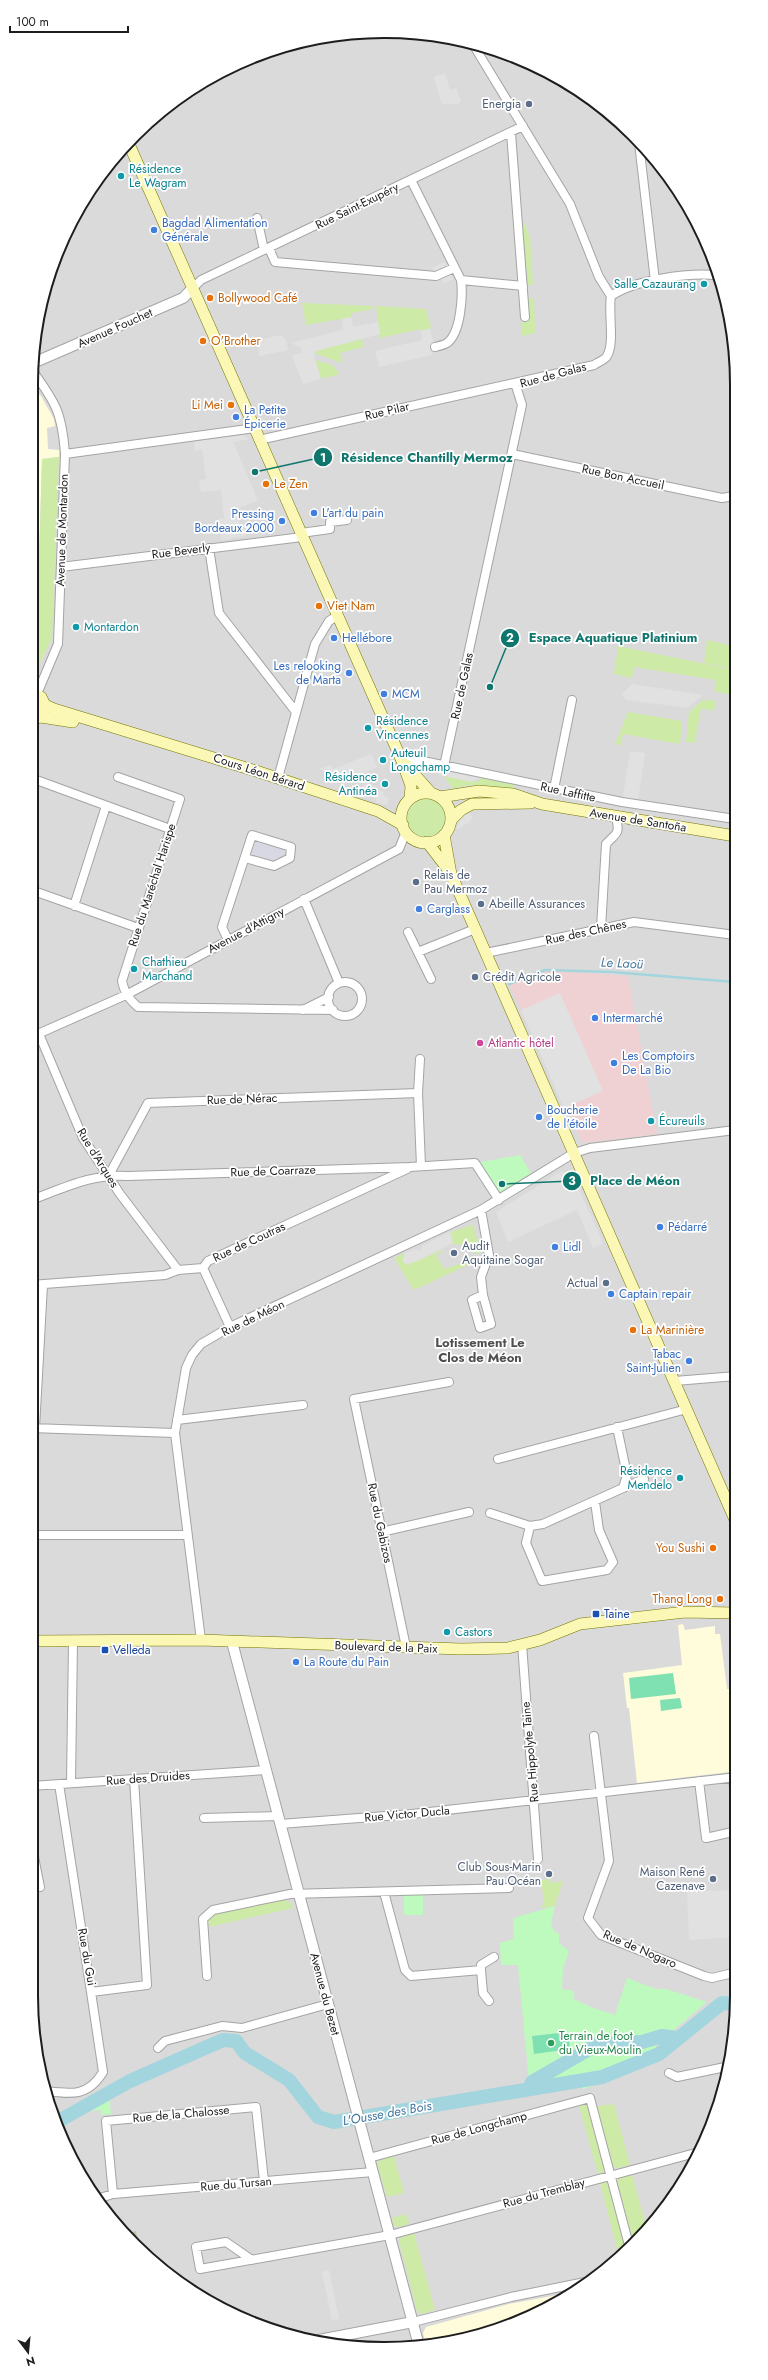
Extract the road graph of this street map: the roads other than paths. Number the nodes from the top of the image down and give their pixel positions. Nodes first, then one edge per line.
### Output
1 (477, 51) edge
2 (523, 126) junction
3 (511, 133) junction
4 (131, 148) edge
5 (640, 152) edge
6 (411, 180) junction
7 (257, 218) dead end
8 (266, 249) junction
9 (454, 268) junction
10 (713, 275) edge
11 (461, 280) junction
12 (655, 281) junction
13 (523, 286) junction
14 (193, 288) junction
15 (610, 296) junction
16 (525, 317) dead end
17 (435, 347) dead end
18 (39, 361) edge
19 (38, 379) edge
20 (515, 382) junction
21 (254, 428) junction
22 (259, 440) junction
23 (65, 454) junction
24 (512, 454) junction
25 (730, 497) edge
26 (347, 520) dead end
27 (302, 535) junction
28 (210, 548) junction
29 (60, 567) junction
30 (337, 616) junction
31 (38, 686) edge
32 (38, 698) edge
33 (572, 700) dead end
34 (45, 705) junction
35 (296, 712) junction
36 (38, 715) edge
37 (38, 718) edge
38 (138, 736) junction
39 (402, 761) junction
40 (444, 766) junction
41 (118, 777) dead end
42 (278, 778) junction
43 (38, 781) edge
44 (554, 789) junction
45 (435, 795) junction
46 (408, 801) junction
47 (542, 804) junction
48 (106, 806) junction
49 (378, 811) junction
50 (616, 817) junction
51 (730, 817) edge
52 (451, 820) junction
53 (170, 828) junction
54 (405, 829) junction
55 (444, 835) junction
56 (730, 835) edge
57 (426, 842) junction
58 (245, 858) junction
59 (451, 874) junction
60 (38, 893) edge
61 (304, 899) junction
62 (74, 906) junction
63 (138, 928) junction
64 (601, 928) junction
65 (475, 929) junction
66 (408, 932) dead end
67 (730, 934) edge
68 (228, 940) junction
69 (418, 952) junction
70 (486, 953) junction
71 (431, 979) dead end
72 (339, 984) junction
73 (126, 995) junction
74 (329, 997) junction
75 (333, 1010) junction
76 (300, 1011) junction
77 (38, 1035) edge
78 (38, 1042) edge
79 (420, 1059) dead end
80 (418, 1093) junction
81 (730, 1131) edge
82 (574, 1153) junction
83 (421, 1166) junction
84 (410, 1167) junction
85 (109, 1175) junction
86 (38, 1197) edge
87 (499, 1200) junction
88 (481, 1210) junction
89 (203, 1268) junction
90 (178, 1270) junction
91 (44, 1284) junction
92 (38, 1285) edge
93 (483, 1295) dead end
94 (230, 1327) junction
95 (38, 1363) edge
96 (730, 1376) edge
97 (675, 1381) junction
98 (449, 1382) dead end
99 (303, 1405) dead end
100 (687, 1409) junction
101 (177, 1420) junction
102 (617, 1427) junction
103 (38, 1428) edge
104 (175, 1433) junction
105 (498, 1459) dead end
106 (644, 1479) dead end
107 (623, 1488) junction
108 (594, 1502) junction
109 (730, 1508) edge
110 (470, 1512) dead end
111 (490, 1513) dead end
112 (530, 1526) junction
113 (381, 1532) junction
114 (38, 1535) edge
115 (186, 1535) junction
116 (730, 1613) edge
117 (201, 1640) junction
118 (38, 1641) edge
119 (73, 1641) junction
120 (232, 1642) junction
121 (522, 1644) junction
122 (406, 1647) junction
123 (594, 1736) dead end
124 (266, 1770) junction
125 (730, 1778) edge
126 (134, 1779) junction
127 (699, 1781) junction
128 (71, 1783) junction
129 (59, 1784) junction
130 (38, 1786) edge
131 (600, 1792) junction
132 (534, 1800) junction
133 (204, 1818) dead end
134 (279, 1820) junction
135 (730, 1833) edge
136 (538, 1859) dead end
137 (38, 1877) edge
138 (40, 1887) dead end
139 (509, 1888) dead end
140 (384, 1892) junction
141 (298, 1894) junction
142 (494, 1957) dead end
143 (481, 1970) junction
144 (730, 1974) edge
145 (207, 1976) dead end
146 (91, 1992) junction
147 (489, 2001) dead end
148 (328, 2004) junction
149 (158, 2048) dead end
150 (722, 2068) edge
151 (668, 2073) dead end
152 (52, 2092) edge
153 (691, 2154) edge
154 (369, 2158) junction
155 (373, 2172) junction
156 (611, 2176) junction
157 (264, 2181) junction
158 (113, 2194) junction
159 (102, 2197) edge
160 (390, 2235) junction
161 (628, 2242) edge
162 (252, 2260) junction
163 (576, 2284) edge
164 (413, 2322) junction
165 (331, 2338) edge
166 (418, 2340) edge

1 - 2 street
2 - 3 street, Rue Saint-Exupéry
2 - 15 street
3 - 6 street, Rue Saint-Exupéry
3 - 13 street
4 - 14 main road
5 - 12 street
6 - 8 street, Rue Saint-Exupéry
6 - 9 street
7 - 8 street
8 - 9 street
8 - 14 street, Rue Saint-Exupéry
9 - 11 street
10 - 12 street
11 - 13 street
11 - 17 street
12 - 15 street
13 - 16 street
14 - 18 street, Avenue Fouchet
14 - 21 main road
15 - 20 street, Rue de Galas
19 - 23 street, Avenue de Montardon
20 - 22 street, Rue Pilar
20 - 24 street, Rue de Galas
21 - 22 main road
21 - 23 street
22 - 27 main road
23 - 29 street, Avenue de Montardon
24 - 25 street, Rue Bon Accueil
24 - 40 street, Rue de Galas
26 - 27 street, Rue Beverly
27 - 28 street, Rue Beverly
27 - 30 main road
28 - 29 street, Rue Beverly
28 - 35 street
29 - 31 street, Avenue de Montardon
30 - 35 street
30 - 39 main road
32 - 34 main road
33 - 44 street
34 - 36 main road
34 - 38 main road, Cours Léon Bérard
35 - 42 street
37 - 38 main road, Cours Léon Bérard
38 - 42 main road, Cours Léon Bérard
39 - 40 street, Rue Laffitte
39 - 45 main road
39 - 46 main road
40 - 44 street, Rue Laffitte
41 - 53 street, Rue du Maréchal Harispe
42 - 49 main road, Cours Léon Bérard
43 - 48 street
44 - 51 street, Rue Laffitte
45 - 46 main road
45 - 47 main road, Avenue de Santoña
45 - 52 main road
46 - 49 main road, Cours Léon Bérard
46 - 54 main road
47 - 50 main road, Avenue de Santoña
47 - 52 main road, Avenue de Santoña
48 - 53 street
48 - 62 street
49 - 54 main road, Cours Léon Bérard
50 - 56 main road, Avenue de Santoña
50 - 64 street
52 - 55 main road
53 - 63 street, Rue du Maréchal Harispe
54 - 57 main road
54 - 61 street, Avenue d'Attigny
55 - 57 main road
55 - 59 main road
57 - 59 main road
58 - 58 street
58 - 68 street
59 - 65 main road
60 - 62 street
61 - 68 street, Avenue d'Attigny
61 - 72 street
62 - 63 street
63 - 73 street, Rue du Maréchal Harispe
64 - 67 street, Rue des Chênes
64 - 70 street, Rue des Chênes
65 - 69 street
65 - 70 main road
66 - 69 street
68 - 73 street, Avenue d'Attigny
69 - 71 street
70 - 82 main road
72 - 74 street
72 - 75 street
73 - 76 street
73 - 77 street, Avenue d'Attigny
74 - 75 street
74 - 76 street
75 - 76 street
78 - 85 street, Rue d'Arques
79 - 80 street
80 - 83 street
80 - 85 street, Rue de Nérac
81 - 82 street, Rue de Méon
82 - 87 street, Rue de Méon
82 - 97 main road
83 - 84 street, Rue de Coarraze
83 - 87 street, Rue de Coarraze
84 - 85 street, Rue de Coarraze
84 - 89 street, Rue de Coutras
85 - 86 street, Rue de Coarraze
85 - 90 street, Rue d'Arques
87 - 88 street, Rue de Méon
88 - 93 street
88 - 94 street, Rue de Méon
89 - 90 street, Rue de Coutras
89 - 94 street
90 - 91 street, Rue de Coutras
91 - 92 street, Rue de Coutras
91 - 95 street
94 - 101 street, Rue de Méon
96 - 97 street
97 - 100 main road
98 - 113 street, Rue du Gabizos
99 - 101 street
100 - 102 street
100 - 109 main road
101 - 104 street, Rue de Méon
102 - 105 street
102 - 107 street
103 - 104 street
104 - 115 street, Rue de Méon
106 - 107 street
107 - 108 street
108 - 112 street
108 - 112 street
110 - 113 street
111 - 112 street
113 - 122 street, Rue du Gabizos
114 - 115 street
115 - 117 street, Rue de Méon
116 - 121 main road, Boulevard de la Paix
117 - 119 main road, Boulevard de la Paix
117 - 120 main road, Boulevard de la Paix
118 - 119 main road, Boulevard de la Paix
119 - 128 street
120 - 122 main road, Boulevard de la Paix
120 - 124 street, Avenue du Bezet
121 - 122 main road, Boulevard de la Paix
121 - 132 street, Rue Hippolyte Taine
123 - 131 street, Rue de Nogaro
124 - 126 street, Rue des Druides
124 - 134 street, Avenue du Bezet
125 - 127 street, Rue Victor Ducla
126 - 128 street, Rue des Druides
126 - 146 street, Rue du Gui
127 - 131 street, Rue Victor Ducla
127 - 135 street
128 - 129 street, Rue des Druides
129 - 130 street, Rue des Druides
129 - 146 street, Rue du Gui
131 - 132 street, Rue Victor Ducla
131 - 144 street, Rue de Nogaro
132 - 134 street, Rue Victor Ducla
132 - 136 street, Rue Hippolyte Taine
133 - 134 street, Rue Victor Ducla
134 - 141 street, Avenue du Bezet
137 - 138 street
139 - 140 street
140 - 141 street
140 - 143 street
141 - 145 street
141 - 148 street, Avenue du Bezet
142 - 143 street
143 - 147 street
146 - 152 street
148 - 149 street
148 - 154 street, Avenue du Bezet
150 - 151 street
153 - 156 street, Rue du Tremblay
154 - 155 street, Avenue du Bezet
154 - 156 street, Rue de Longchamp
155 - 157 street, Rue du Tursan
155 - 160 street, Avenue du Bezet
156 - 160 street, Rue du Tremblay
156 - 161 street
157 - 158 street, Rue du Tursan
157 - 158 street, Rue de la Chalosse
158 - 159 street, Rue du Tursan
160 - 162 street, Rue du Tremblay
160 - 164 street, Avenue du Bezet
162 - 162 street, Rue du Tremblay
163 - 164 street
164 - 165 street
164 - 166 street, Avenue du Bezet

